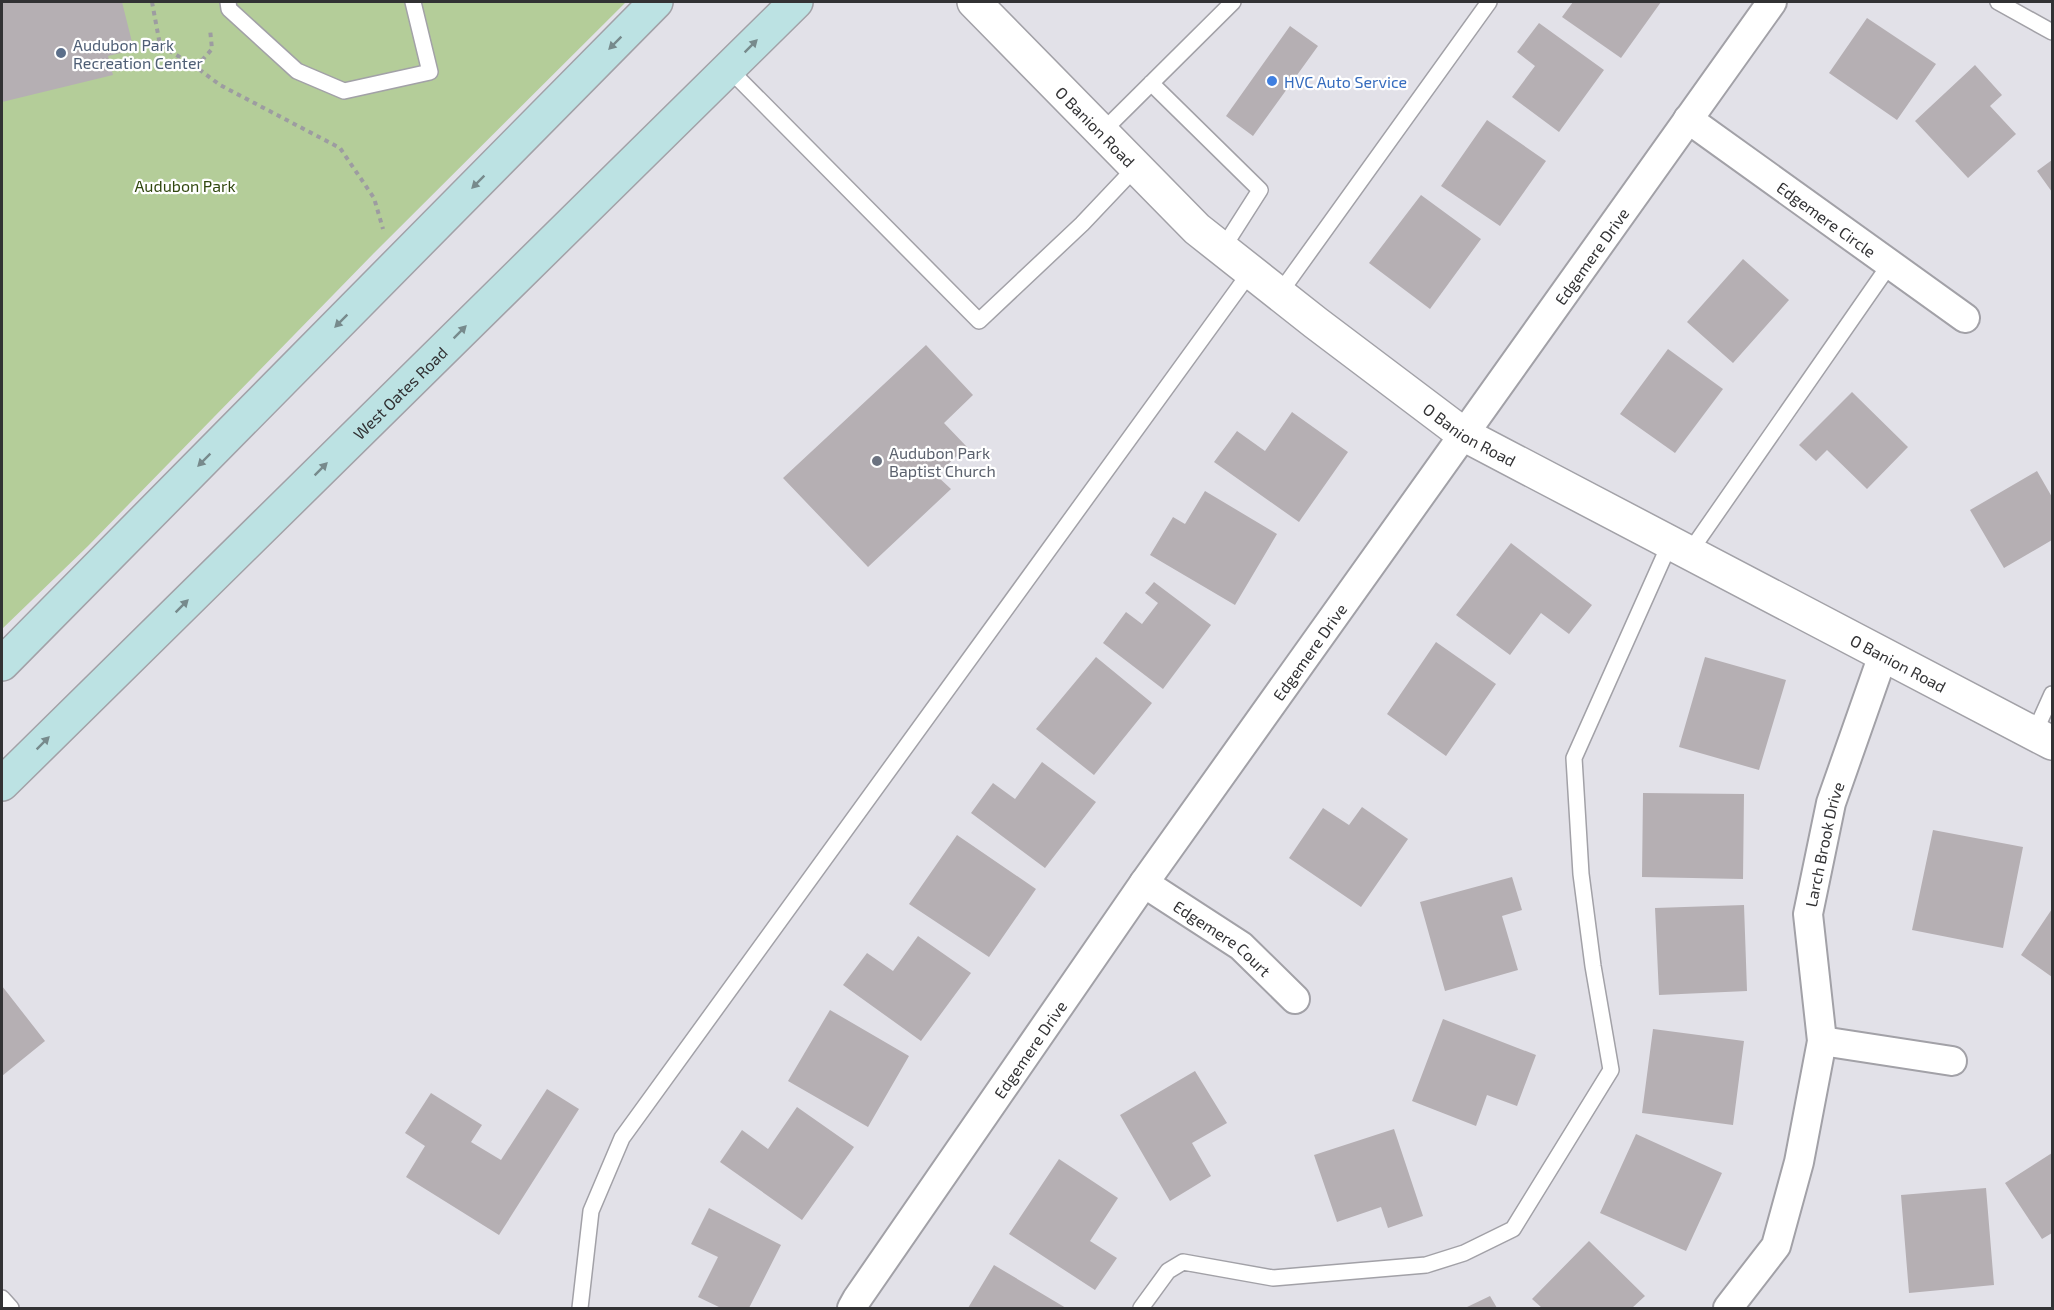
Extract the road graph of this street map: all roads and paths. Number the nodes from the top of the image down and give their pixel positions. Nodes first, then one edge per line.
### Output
1 (152, 2) edge
2 (228, 2) edge
3 (413, 2) edge
4 (656, 2) edge
5 (796, 2) edge
6 (974, 2) edge
7 (1233, 2) edge
8 (1489, 2) edge
9 (1772, 2) edge
10 (1998, 2) edge
11 (210, 25) dead end
12 (2052, 32) edge
13 (196, 67) junction
14 (728, 68) junction
15 (1151, 83) junction
16 (1688, 119) junction
17 (1102, 132) junction
18 (1136, 167) junction
19 (385, 236) dead end
20 (1222, 248) junction
21 (1890, 264) junction
22 (1251, 271) junction
23 (1279, 294) junction
24 (1965, 318) dead end
25 (1463, 434) junction
26 (1680, 548) junction
27 (1883, 655) junction
28 (2, 664) edge
29 (2052, 694) edge
30 (2043, 739) edge
31 (2, 784) edge
32 (1144, 883) junction
33 (1294, 999) dead end
34 (1822, 1041) junction
35 (1952, 1061) dead end
36 (2, 1298) edge
37 (11, 1308) edge
38 (580, 1308) edge
39 (852, 1308) edge
40 (1141, 1308) edge
41 (1728, 1308) edge

1 - 13 path
2 - 3 lane
4 -> 28 main road
14 -> 5 main road, West Oates Road
6 - 17 street, O Banion Road
7 - 15 lane
8 - 23 lane
9 - 16 street, Edgemere Drive
10 - 12 lane
11 - 13 path
13 - 19 path
14 - 18 lane
31 -> 14 main road, West Oates Road
15 - 17 lane
15 - 20 lane
16 - 21 street, Edgemere Circle
16 - 25 street, Edgemere Drive
17 - 18 street, O Banion Road
18 - 20 street, O Banion Road
20 - 22 street, O Banion Road
21 - 24 street, Edgemere Circle
21 - 26 lane
22 - 23 street, O Banion Road
22 - 38 lane
23 - 25 street, O Banion Road
25 - 26 street, O Banion Road
25 - 32 street, Edgemere Drive
26 - 27 street, O Banion Road
26 - 40 lane
27 - 30 street, O Banion Road
27 - 34 street, Larch Brook Drive
29 - 30 lane
32 - 33 street, Edgemere Court
32 - 39 street, Edgemere Drive
34 - 35 street
34 - 41 street, Larch Brook Drive
36 - 37 lane

